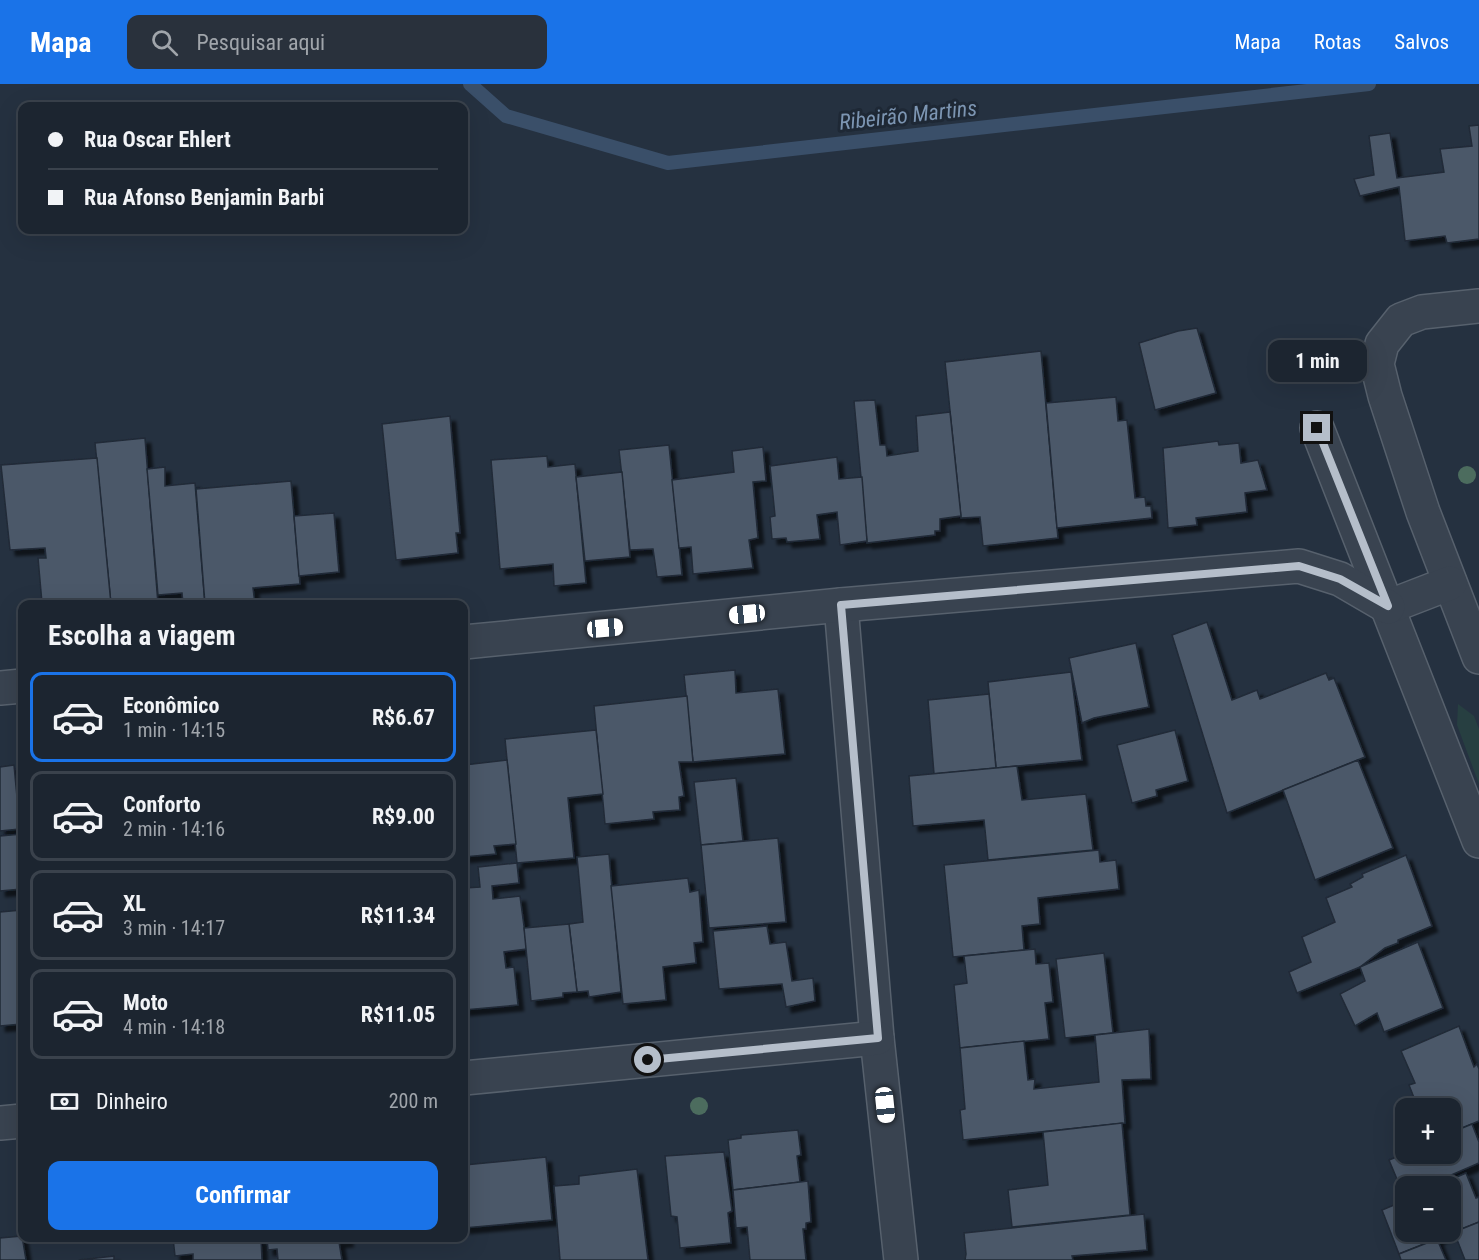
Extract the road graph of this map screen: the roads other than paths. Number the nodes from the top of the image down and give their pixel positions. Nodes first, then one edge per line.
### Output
1 (1479, 306) edge
2 (1317, 428) dead end
3 (1450, 583) junction
4 (841, 605) junction
5 (1388, 606) junction
6 (468, 642) edge
7 (1479, 657) edge
8 (18, 686) edge
9 (0, 688) edge
10 (1479, 841) edge
11 (878, 1038) junction
12 (468, 1078) edge
13 (18, 1121) edge
14 (0, 1123) edge
15 (901, 1260) edge

1 - 3 street
2 - 5 street
3 - 5 street
3 - 7 street
4 - 5 street
4 - 6 street
4 - 11 street
5 - 10 street
8 - 9 street
11 - 12 street
11 - 15 street
13 - 14 street

